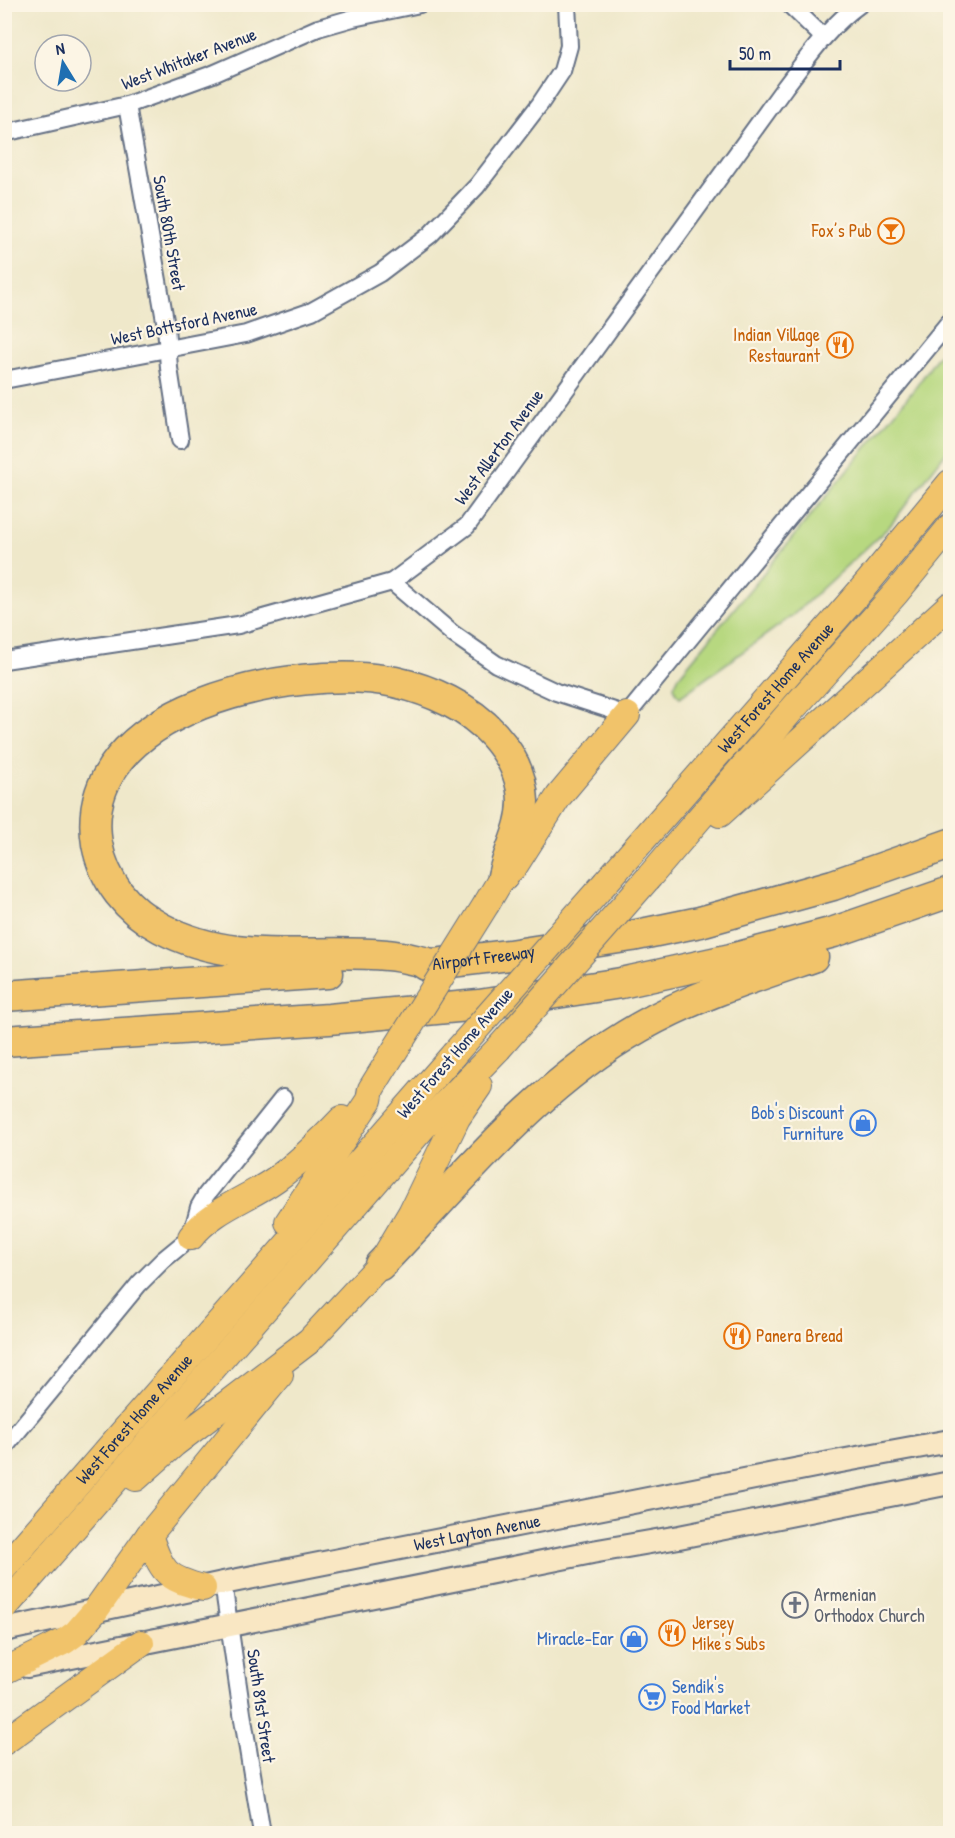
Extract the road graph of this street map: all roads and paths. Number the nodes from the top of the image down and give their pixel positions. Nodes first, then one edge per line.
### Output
1 (420, 4) edge
2 (567, 4) edge
3 (789, 4) edge
4 (860, 4) edge
5 (823, 37) junction
6 (127, 105) junction
7 (4, 133) edge
8 (951, 321) edge
9 (167, 350) junction
10 (4, 380) edge
11 (180, 440) dead end
12 (951, 483) edge
13 (951, 527) edge
14 (392, 582) junction
15 (951, 605) edge
16 (4, 660) edge
17 (627, 715) junction
18 (951, 844) edge
19 (657, 867) junction
20 (503, 876) junction
21 (951, 892) edge
22 (951, 900) edge
23 (433, 964) junction
24 (4, 996) edge
25 (4, 1041) edge
26 (498, 1049) junction
27 (370, 1089) junction
28 (283, 1098) dead end
29 (191, 1237) junction
30 (268, 1265) junction
31 (380, 1265) junction
32 (309, 1341) junction
33 (951, 1441) edge
34 (4, 1448) edge
35 (951, 1483) edge
36 (104, 1495) junction
37 (149, 1535) junction
38 (4, 1568) edge
39 (213, 1586) junction
40 (4, 1608) edge
41 (95, 1611) junction
42 (231, 1624) junction
43 (4, 1630) edge
44 (141, 1643) junction
45 (5, 1670) edge
46 (4, 1742) edge
47 (262, 1833) edge

1 - 6 street, West Whitaker Avenue
2 - 9 street, West Bottsford Avenue
3 - 5 street
4 - 5 street, West Allerton Avenue
5 - 14 street, West Allerton Avenue
6 - 7 street, West Whitaker Avenue
6 - 9 street, South 80th Street
8 - 17 street
9 - 10 street, West Bottsford Avenue
9 - 11 street, South 80th Street
12 - 30 main road, West Forest Home Avenue, bridge
13 - 19 main road, West Forest Home Avenue
14 - 16 street, West Allerton Avenue
14 - 17 street
15 - 19 main road
17 - 20 main road
18 - 23 highway, Airport Freeway
19 - 26 main road, West Forest Home Avenue, bridge
20 - 23 highway
20 - 27 main road, bridge
21 - 25 highway
22 - 31 highway
23 - 24 highway, Airport Freeway
26 - 31 main road
26 - 36 main road, West Forest Home Avenue
27 - 29 main road
27 - 30 main road
28 - 29 street
29 - 34 street
30 - 38 main road, West Forest Home Avenue
31 - 32 main road
32 - 36 main road
32 - 37 main road
33 - 39 main road, West Layton Avenue
35 - 42 main road
36 - 40 main road, West Forest Home Avenue
37 - 39 main road
37 - 41 main road
39 - 41 main road, West Layton Avenue
39 - 42 street, South 81st Street
41 - 43 main road, West Layton Avenue
41 - 45 main road
42 - 44 main road
42 - 47 street, South 81st Street
44 - 45 main road
44 - 46 main road

